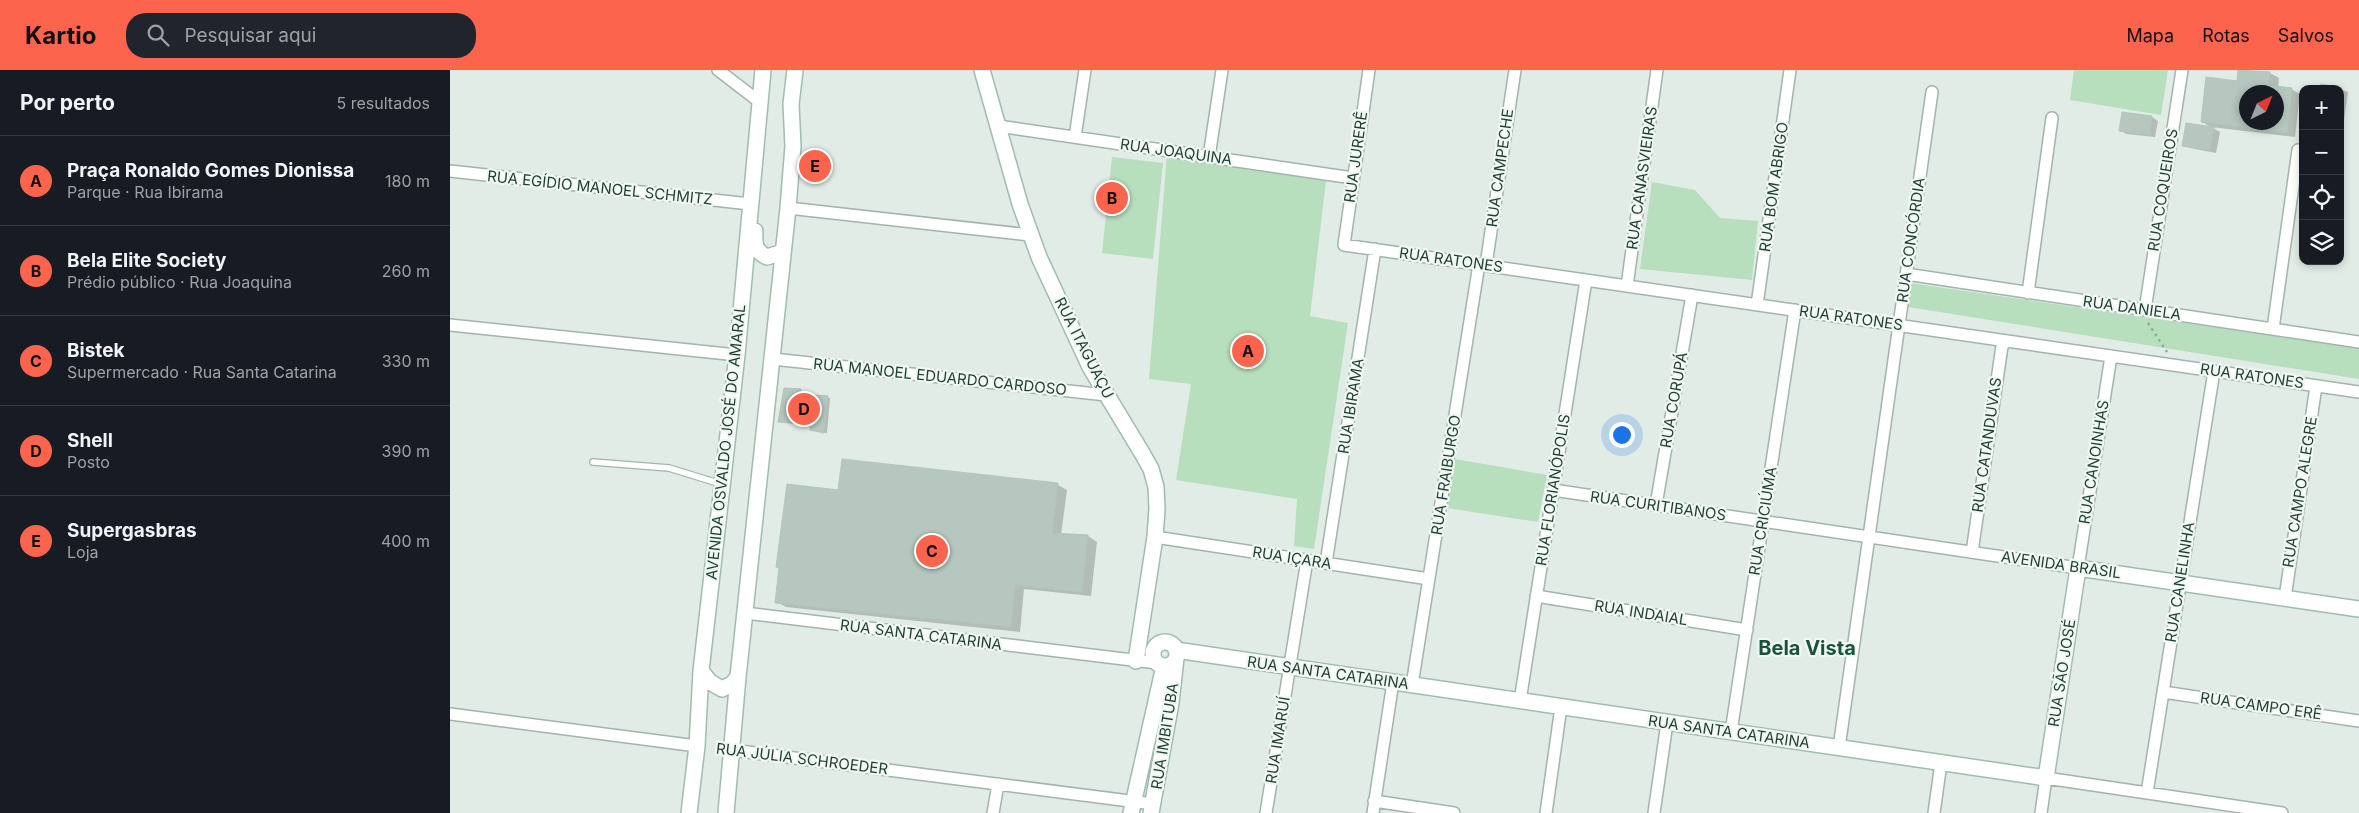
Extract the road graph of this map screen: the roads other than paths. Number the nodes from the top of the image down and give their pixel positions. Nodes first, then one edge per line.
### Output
1 (718, 70) edge
2 (763, 70) edge
3 (787, 70) edge
4 (795, 70) edge
5 (982, 70) edge
6 (1085, 70) edge
7 (1222, 70) edge
8 (1369, 70) edge
9 (1515, 70) edge
10 (1657, 70) edge
11 (1790, 70) edge
12 (2182, 70) edge
13 (1932, 92) dead end
14 (761, 103) junction
15 (792, 104) junction
16 (2052, 118) dead end
17 (998, 126) junction
18 (1075, 137) junction
19 (2298, 150) dead end
20 (1209, 157) junction
21 (754, 170) junction
22 (450, 172) edge
23 (1353, 178) junction
24 (750, 204) junction
25 (788, 208) junction
26 (1030, 235) junction
27 (1344, 245) joint
28 (1375, 249) junction
29 (783, 252) junction
30 (1482, 265) junction
31 (1906, 274) junction
32 (1586, 280) junction
33 (1627, 286) junction
34 (2028, 292) junction
35 (1692, 295) junction
36 (1758, 305) junction
37 (1795, 310) junction
38 (2142, 310) junction
39 (450, 325) edge
40 (1899, 325) junction
41 (2273, 329) junction
42 (2007, 341) junction
43 (2359, 342) edge
44 (737, 355) junction
45 (2111, 356) junction
46 (773, 359) junction
47 (2214, 371) junction
48 (2316, 386) junction
49 (2359, 392) edge
50 (1106, 395) junction
51 (593, 462) dead end
52 (721, 484) junction
53 (1553, 490) junction
54 (1656, 505) junction
55 (1763, 521) junction
56 (1155, 537) junction
57 (1868, 537) junction
58 (1972, 552) junction
59 (1308, 560) junction
60 (1326, 563) junction
61 (2078, 568) junction
62 (1429, 579) junction
63 (2180, 583) junction
64 (1536, 596) junction
65 (2284, 598) junction
66 (2359, 609) edge
67 (745, 613) junction
68 (1142, 626) junction
69 (1747, 630) junction
70 (1159, 643) junction
71 (1168, 660) junction
72 (1136, 661) junction
73 (1290, 667) junction
74 (701, 671) junction
75 (738, 677) junction
76 (1393, 682) junction
77 (1412, 685) junction
78 (2163, 692) junction
79 (1520, 701) junction
80 (1561, 707) junction
81 (450, 714) edge
82 (2359, 721) edge
83 (1667, 723) junction
84 (1731, 732) junction
85 (697, 746) junction
86 (1839, 748) junction
87 (732, 750) junction
88 (1941, 763) junction
89 (2046, 778) junction
90 (998, 784) junction
91 (2147, 793) junction
92 (1374, 801) junction
93 (1132, 807) edge
94 (1152, 808) edge
95 (689, 813) edge
96 (726, 813) edge
97 (993, 813) edge
98 (1266, 813) edge
99 (1373, 813) edge
100 (1454, 813) edge
101 (1546, 813) edge
102 (1654, 813) edge
103 (1934, 813) edge
104 (2041, 813) edge
105 (2282, 813) edge

1 - 14 street
2 - 14 main road, AVENIDA OSVALDO JOSÉ DO AMARAL
3 - 15 main road
4 - 15 main road
5 - 17 main road, RUA ITAGUAÇU
6 - 18 street
7 - 20 street
8 - 23 street, RUA JURERÊ
9 - 30 street, RUA CAMPECHE
10 - 33 street, RUA CANASVIEIRAS
11 - 36 street, RUA BOM ABRIGO
12 - 38 street, RUA COQUEIROS
13 - 31 street, RUA CONCÓRDIA
14 - 21 main road, AVENIDA OSVALDO JOSÉ DO AMARAL
15 - 25 main road
16 - 34 street
17 - 18 street, RUA JOAQUINA
17 - 26 main road, RUA ITAGUAÇU
18 - 20 street, RUA JOAQUINA
19 - 41 street
20 - 23 street, RUA JOAQUINA
21 - 24 main road, AVENIDA OSVALDO JOSÉ DO AMARAL
21 - 29 main road
22 - 24 street, RUA EGÍDIO MANOEL SCHMITZ
23 - 27 street, RUA JURERÊ
24 - 44 main road, AVENIDA OSVALDO JOSÉ DO AMARAL
25 - 26 street
25 - 29 main road
26 - 50 main road, RUA ITAGUAÇU
27 - 28 street, RUA RATONES
28 - 30 street, RUA RATONES
28 - 60 street, RUA IBIRAMA
29 - 46 main road
30 - 32 street, RUA RATONES
30 - 62 street, RUA FRAIBURGO
31 - 34 street, RUA DANIELA
31 - 40 street, RUA CONCÓRDIA
32 - 33 street, RUA RATONES
32 - 53 street, RUA FLORIANÓPOLIS
33 - 35 street, RUA RATONES
34 - 38 street, RUA DANIELA
35 - 36 street, RUA RATONES
35 - 54 street, RUA CORUPÁ
36 - 37 street, RUA RATONES
37 - 40 street, RUA RATONES
37 - 55 street, RUA CRICIÚMA
38 - 41 street, RUA DANIELA
39 - 44 street
40 - 42 street, RUA RATONES
40 - 57 street, RUA CONCÓRDIA
41 - 43 street, RUA DANIELA
42 - 45 street, RUA RATONES
42 - 58 street, RUA CATANDUVAS
44 - 52 main road, AVENIDA OSVALDO JOSÉ DO AMARAL
45 - 47 street, RUA RATONES
45 - 61 street, RUA CANOINHAS
46 - 50 street, RUA MANOEL EDUARDO CARDOSO
46 - 67 main road
47 - 48 street, RUA RATONES
47 - 63 street, RUA CANELINHA
48 - 49 street, RUA RATONES
48 - 65 street, RUA CAMPO ALEGRE
50 - 56 main road, RUA ITAGUAÇU
51 - 52 lane
52 - 74 main road, AVENIDA OSVALDO JOSÉ DO AMARAL
53 - 54 street, RUA CURITIBANOS
53 - 64 street, RUA FLORIANÓPOLIS
54 - 55 street, RUA CURITIBANOS
55 - 57 street, AVENIDA BRASIL
55 - 69 street, RUA CRICIÚMA
56 - 59 street, RUA IÇARA
56 - 68 main road, RUA ITAGUAÇU
57 - 58 street, AVENIDA BRASIL
57 - 86 street, RUA CONCÓRDIA
58 - 61 street, AVENIDA BRASIL
59 - 60 street, RUA IÇARA
59 - 73 street, RUA IMARUÍ
60 - 62 street, RUA IÇARA
61 - 63 main road, AVENIDA BRASIL
61 - 89 main road, RUA SÃO JOSÉ
62 - 77 street, RUA FRAIBURGO
63 - 65 main road, AVENIDA BRASIL
63 - 78 street, RUA CANELINHA
64 - 69 street, RUA INDAIAL
64 - 79 street, RUA FLORIANÓPOLIS
65 - 66 main road, AVENIDA BRASIL
67 - 72 street, RUA SANTA CATARINA
67 - 75 main road
68 - 70 main road
68 - 72 main road, RUA ITAGUAÇU
69 - 84 street, RUA CRICIÚMA
70 - 71 main road
70 - 71 main road
71 - 72 street, RUA SANTA CATARINA
71 - 73 main road, RUA SANTA CATARINA
71 - 93 main road
71 - 94 main road, RUA IMBITUBA
73 - 76 main road, RUA SANTA CATARINA
73 - 98 street, RUA IMARUÍ
74 - 75 main road
74 - 85 main road, AVENIDA OSVALDO JOSÉ DO AMARAL
75 - 87 main road
76 - 77 main road, RUA SANTA CATARINA
76 - 92 street
77 - 79 main road, RUA SANTA CATARINA
78 - 82 street, RUA CAMPO ERÊ
78 - 91 street, RUA CANELINHA
79 - 80 main road, RUA SANTA CATARINA
80 - 83 main road, RUA SANTA CATARINA
80 - 101 street
81 - 85 street, RUA JÚLIA SCHROEDER
83 - 84 main road, RUA SANTA CATARINA
83 - 102 street
84 - 86 main road, RUA SANTA CATARINA
85 - 95 main road, AVENIDA OSVALDO JOSÉ DO AMARAL
86 - 88 main road, RUA SANTA CATARINA
87 - 90 street, RUA JÚLIA SCHROEDER
87 - 96 main road
88 - 89 main road, RUA SANTA CATARINA
88 - 103 street
89 - 91 street, RUA SANTA CATARINA
89 - 104 street
90 - 93 street, RUA JÚLIA SCHROEDER
90 - 97 street
91 - 105 street, RUA SANTA CATARINA
92 - 99 street
92 - 100 street
93 - 94 street, RUA JÚLIA SCHROEDER

